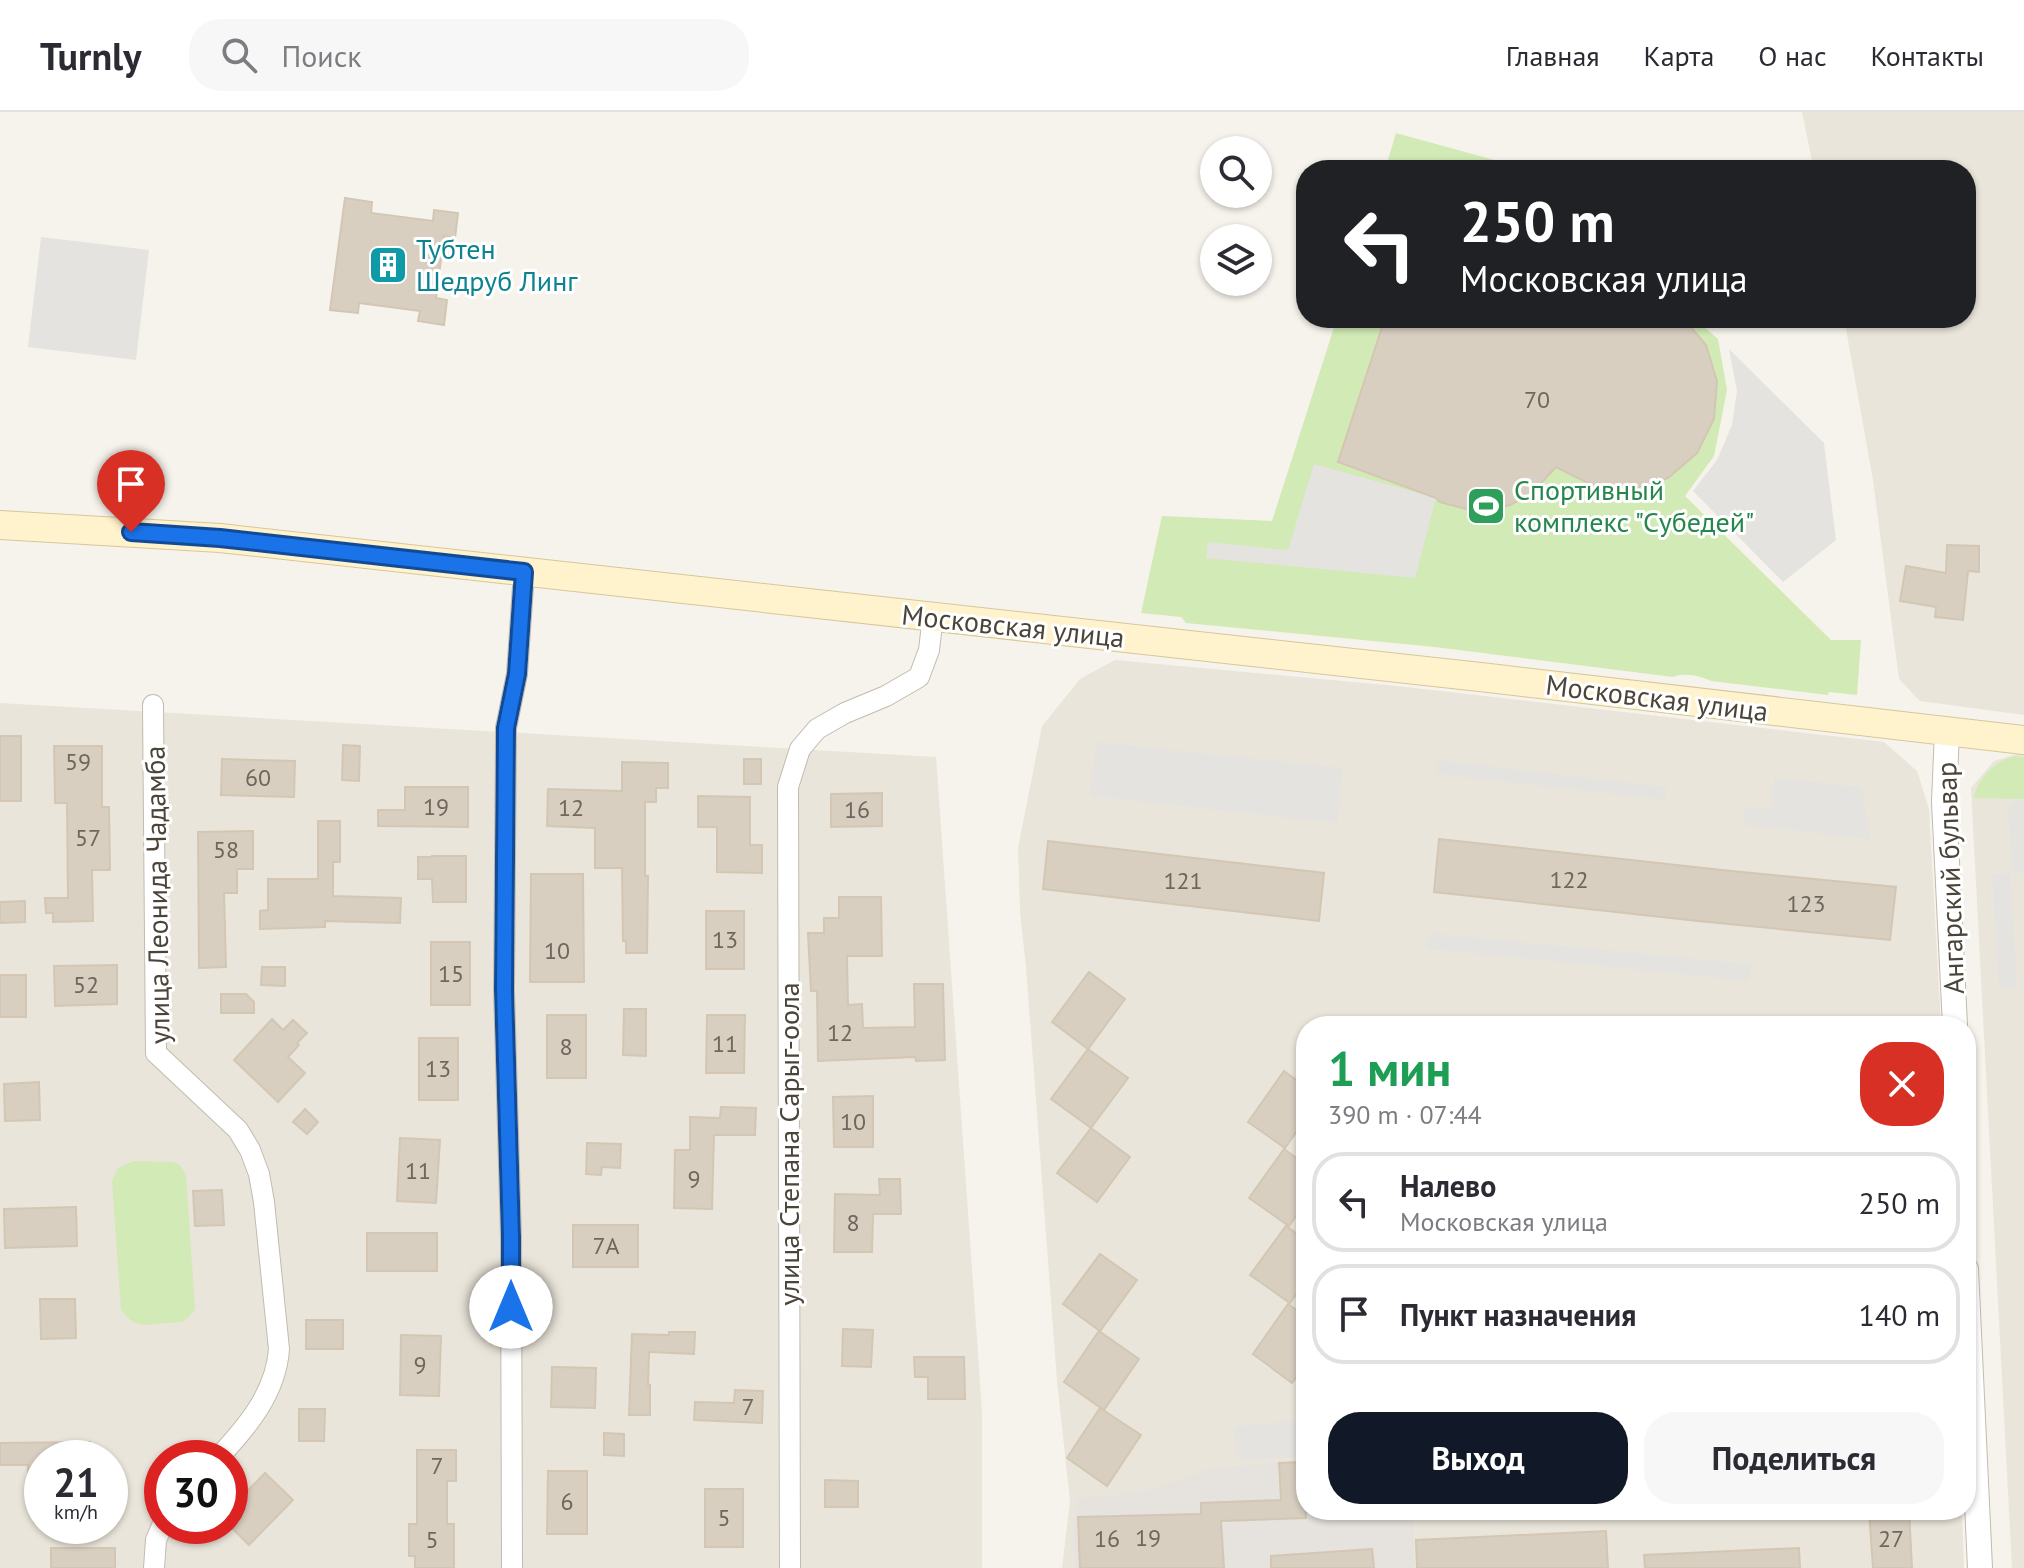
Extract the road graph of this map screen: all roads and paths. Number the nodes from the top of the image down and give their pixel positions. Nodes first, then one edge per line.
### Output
1 (0, 525) edge
2 (524, 572) junction
3 (933, 616) junction
4 (153, 705) dead end
5 (1947, 731) junction
6 (2024, 740) edge
7 (1955, 1016) edge
8 (235, 1440) edge
9 (1976, 1483) edge
10 (156, 1544) edge
11 (154, 1568) edge
12 (512, 1568) edge
13 (790, 1568) edge
14 (1980, 1568) edge

1 - 2 main road, Московская улица
2 - 3 main road, Московская улица
2 - 12 street
3 - 5 main road, Московская улица
3 - 13 street, улица Степана Сарыг-оола
4 - 8 street, улица Леонида Чадамба
5 - 6 main road, Московская улица
5 - 7 street, Ангарский бульвар
9 - 14 street
10 - 11 street

